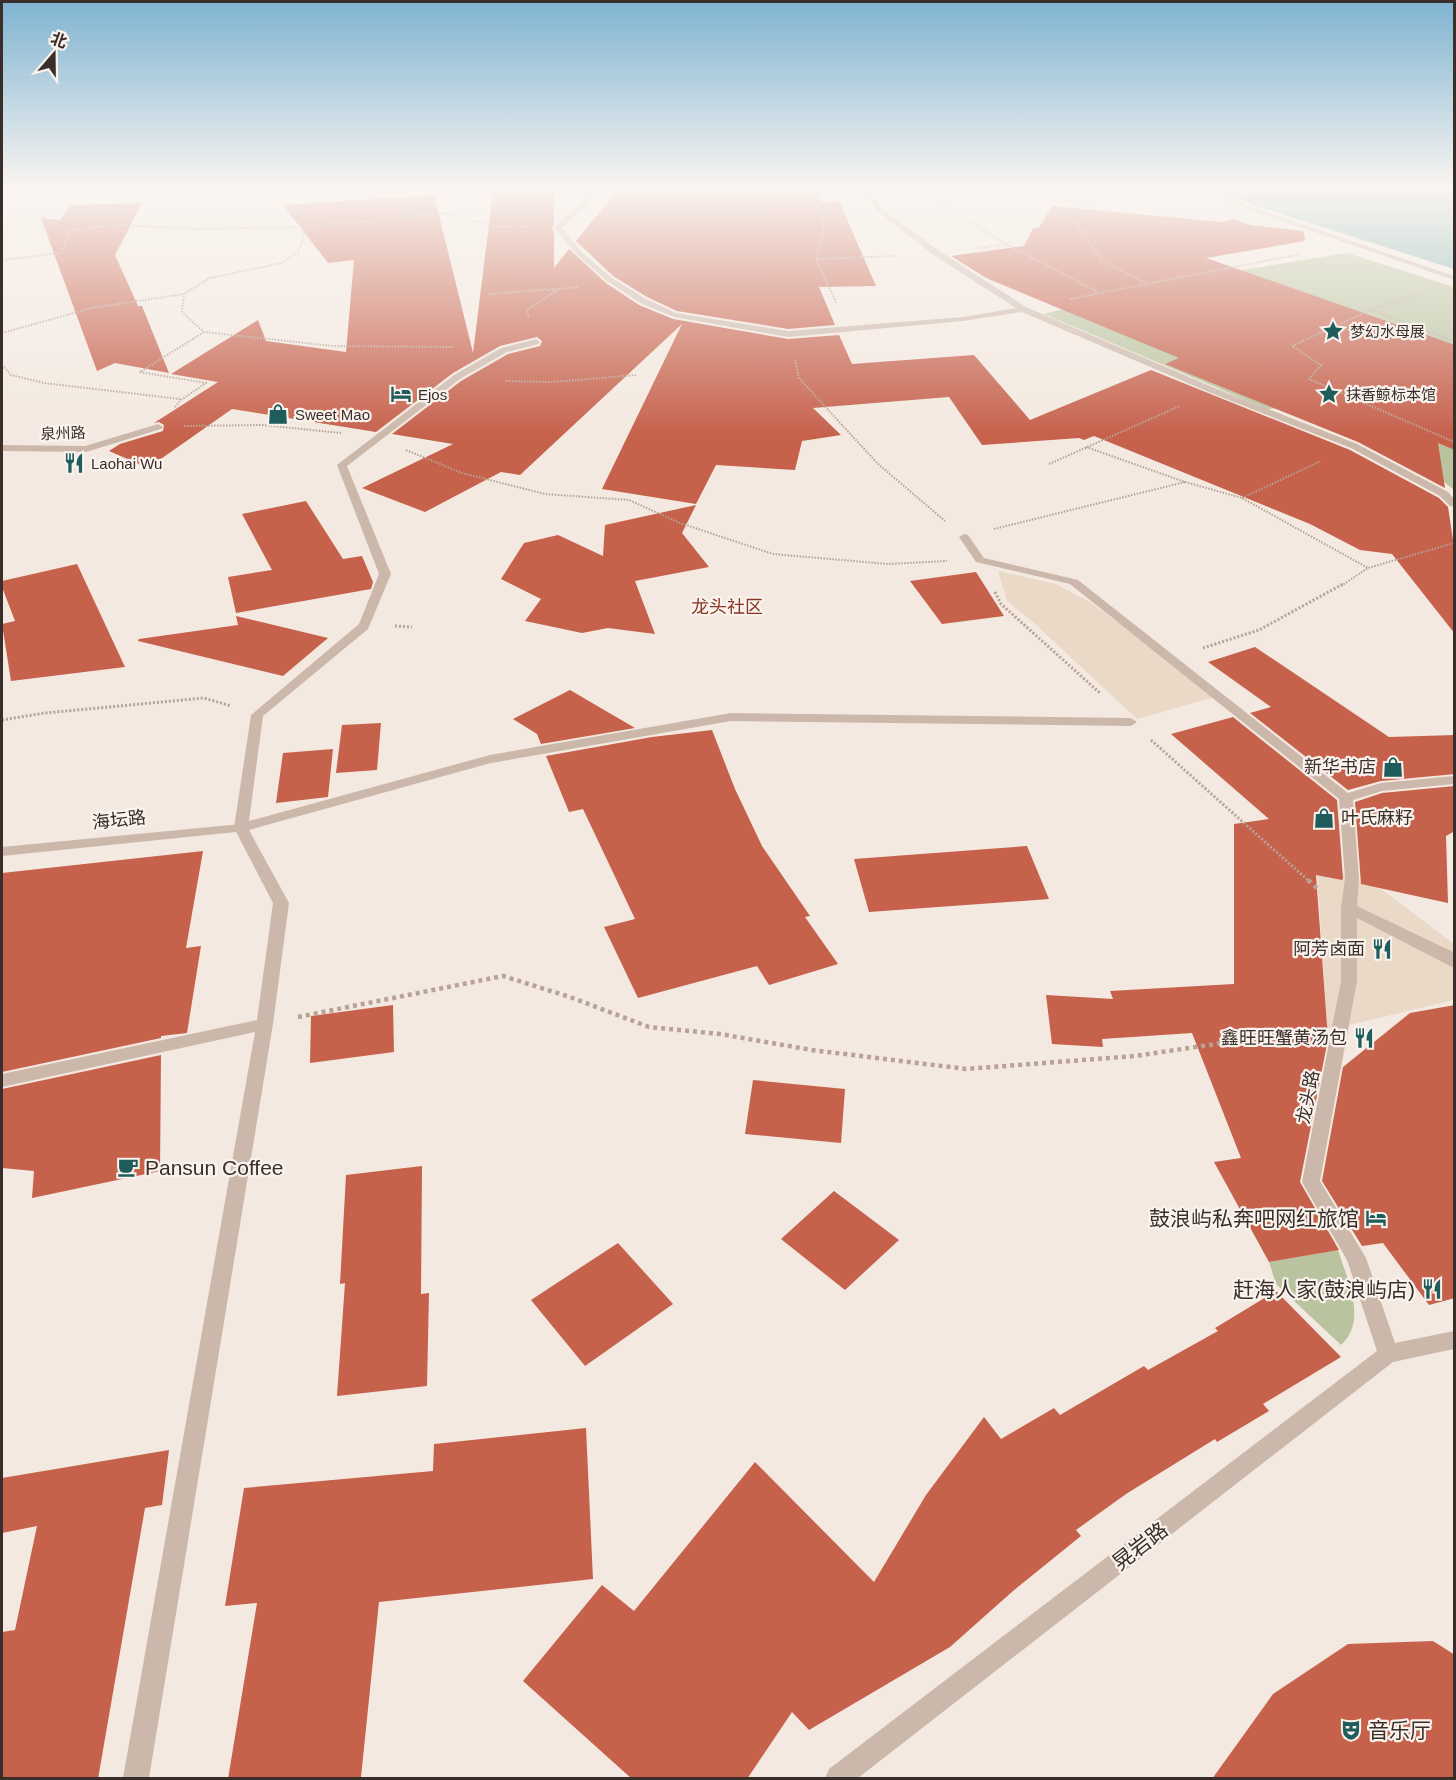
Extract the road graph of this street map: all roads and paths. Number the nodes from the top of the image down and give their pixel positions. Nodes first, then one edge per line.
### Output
1 (248, 270) edge
2 (601, 270) edge
3 (821, 270) edge
4 (963, 270) edge
5 (1057, 270) edge
6 (1121, 270) edge
7 (1210, 270) edge
8 (1431, 270) edge
9 (1455, 278) edge
10 (1145, 283) junction
11 (616, 284) junction
12 (559, 289) junction
13 (1099, 292) junction
14 (1423, 292) dead end
15 (184, 294) junction
16 (489, 294) dead end
17 (1023, 309) junction
18 (1370, 310) junction
19 (849, 329) junction
20 (204, 332) junction
21 (2, 333) edge
22 (788, 334) junction
23 (1455, 341) edge
24 (536, 342) joint
25 (458, 348) dead end
26 (2, 365) edge
27 (473, 367) junction
28 (636, 375) dead end
29 (1215, 391) junction
30 (181, 399) junction
31 (158, 427) junction
32 (376, 439) junction
33 (1455, 442) edge
34 (1354, 446) junction
35 (1086, 447) junction
36 (2, 448) edge
37 (1049, 464) dead end
38 (1185, 482) junction
39 (1242, 498) junction
40 (1455, 504) edge
41 (963, 537) junction
42 (1455, 543) edge
43 (980, 560) junction
44 (1368, 568) junction
45 (1171, 658) junction
46 (257, 715) junction
47 (2, 720) edge
48 (1131, 722) junction
49 (1455, 780) edge
50 (1346, 798) junction
51 (241, 828) junction
52 (2, 852) edge
53 (1349, 908) junction
54 (1455, 963) edge
55 (266, 1024) junction
56 (1340, 1033) junction
57 (2, 1080) edge
58 (1455, 1340) edge
59 (1388, 1354) junction
60 (136, 1779) edge
61 (838, 1779) edge

1 - 15 path
2 - 11 street
3 - 19 path
4 - 17 street
5 - 13 path
6 - 10 path
7 - 10 path
8 - 9 street
10 - 13 path
11 - 12 path
11 - 22 street
12 - 16 path
12 - 24 path
13 - 17 path
14 - 18 path
15 - 20 path
15 - 21 path
17 - 19 street
17 - 29 street
18 - 23 path
18 - 33 path
19 - 22 street
20 - 25 path
20 - 30 path
22 - 41 path
24 - 27 street
26 - 30 path
27 - 28 path
27 - 32 street
29 - 34 street
29 - 35 path
30 - 31 path
31 - 32 path
31 - 36 street, 泉州路
32 - 43 path
32 - 46 street
34 - 39 path
34 - 40 street
35 - 37 path
35 - 38 path
38 - 39 path
38 - 41 path
39 - 44 path
41 - 43 street
42 - 44 path
43 - 45 street
43 - 48 path
44 - 45 path
45 - 50 street
46 - 47 path
46 - 51 street
48 - 51 street, 海坛路
48 - 53 path
49 - 50 street
50 - 53 street, 龙头路
51 - 52 street, 海坛路
51 - 55 street
53 - 54 street
53 - 56 street, 龙头路
55 - 56 path
55 - 57 street
55 - 60 street
56 - 59 street, 龙头路
58 - 59 street, 晃岩路
59 - 61 street, 晃岩路

